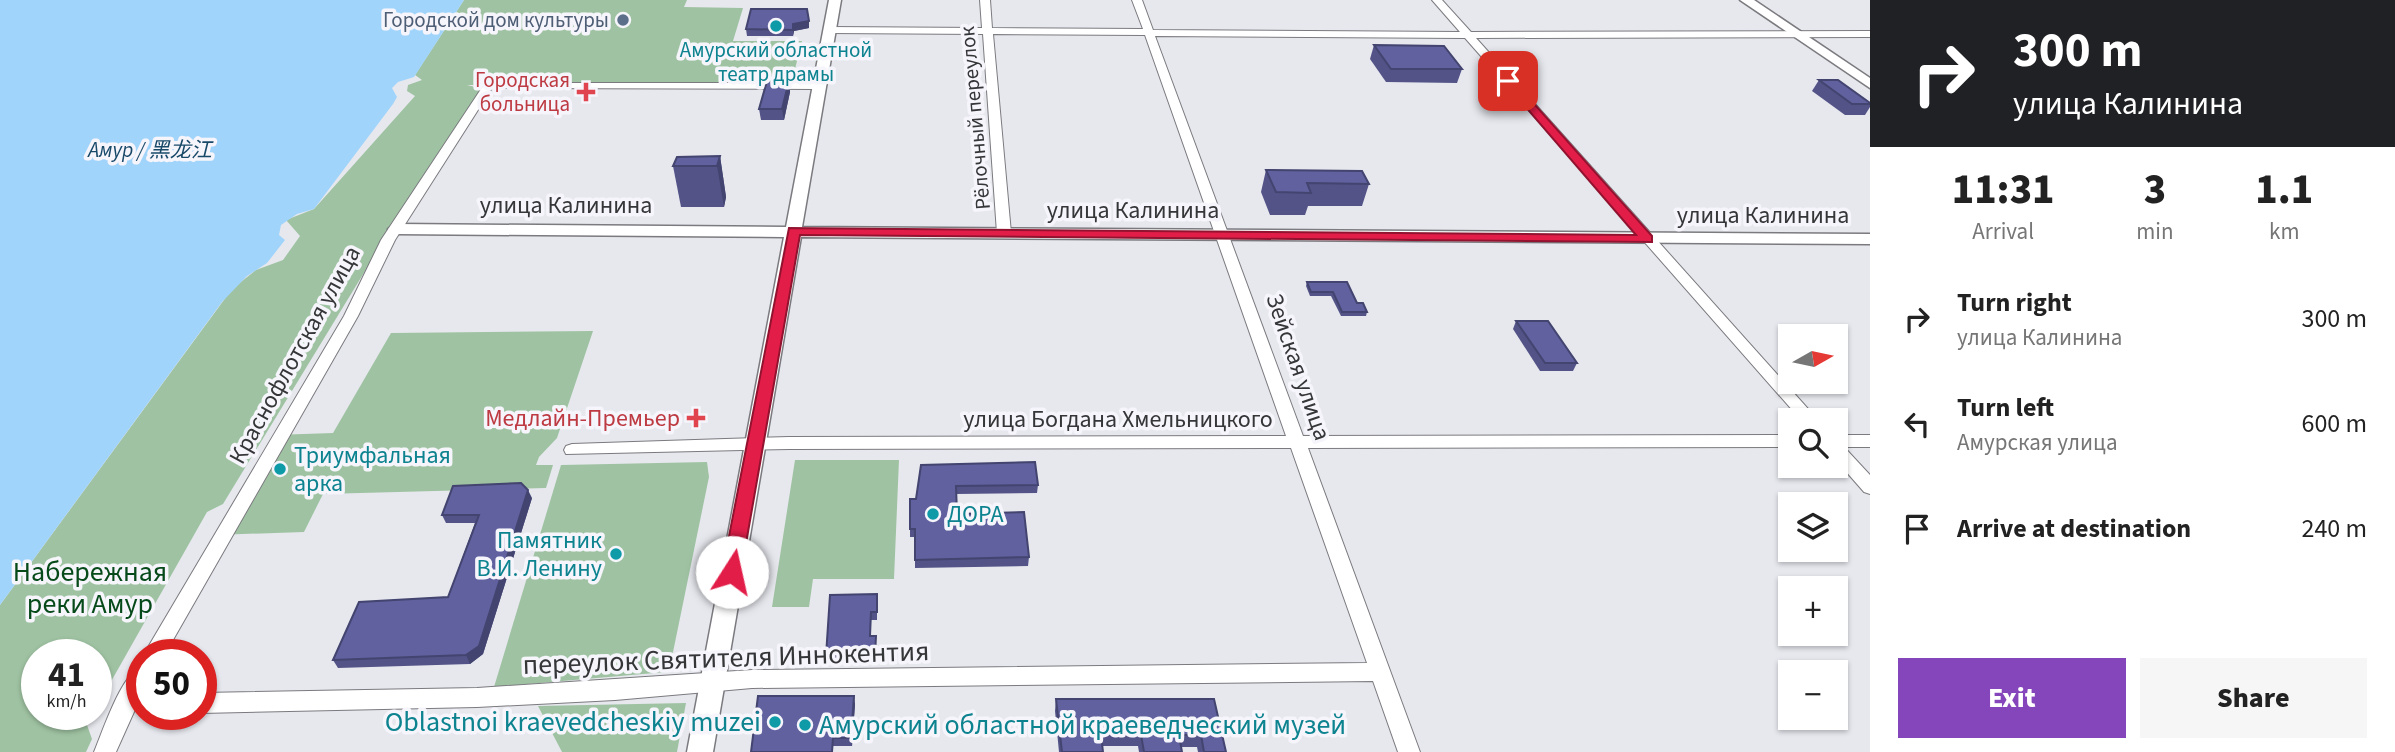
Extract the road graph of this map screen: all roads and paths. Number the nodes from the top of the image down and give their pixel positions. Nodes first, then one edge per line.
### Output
1 (835, 0) edge
2 (985, 0) edge
3 (1137, 0) edge
4 (1437, 0) edge
5 (1746, 0) edge
6 (829, 30) junction
7 (988, 31) junction
8 (1149, 33) junction
9 (1796, 34) junction
10 (1870, 34) edge
11 (1469, 35) junction
12 (1870, 84) edge
13 (818, 86) junction
14 (396, 229) junction
15 (794, 231) junction
16 (1004, 233) junction
17 (1224, 235) junction
18 (1647, 239) junction
19 (1870, 239) edge
20 (1799, 408) edge
21 (1778, 441) edge
22 (1848, 441) edge
23 (1870, 441) edge
24 (1296, 444) junction
25 (754, 445) junction
26 (572, 450) dead end
27 (1848, 462) edge
28 (1870, 487) edge
29 (163, 639) edge
30 (1379, 672) junction
31 (712, 683) junction
32 (217, 704) edge
33 (126, 716) edge
34 (105, 752) edge
35 (700, 752) edge
36 (1409, 752) edge

1 - 6 main road
2 - 7 street, Рёлочный переулок
3 - 8 street, Зейская улица
4 - 11 street
5 - 9 main road
6 - 7 street
6 - 13 main road
7 - 8 street
7 - 16 street, Рёлочный переулок
8 - 11 street
8 - 17 street, Зейская улица
9 - 10 street
9 - 11 street
9 - 12 main road
11 - 18 street
13 - 14 street, Краснофлотская улица
13 - 15 main road
14 - 15 main road, улица Калинина
14 - 29 street, Краснофлотская улица
15 - 16 main road, улица Калинина
15 - 25 main road
16 - 17 main road, улица Калинина
17 - 18 main road, улица Калинина
17 - 24 street, Зейская улица
18 - 19 main road, улица Калинина
18 - 20 street
21 - 24 street, улица Богдана Хмельницкого
22 - 23 street
24 - 25 street, улица Богдана Хмельницкого
24 - 30 street, Зейская улица
25 - 26 street, улица Богдана Хмельницкого
25 - 31 main road
27 - 28 street
30 - 31 street, переулок Святителя Иннокентия
30 - 36 street, Зейская улица
31 - 32 street, переулок Святителя Иннокентия
31 - 35 main road
33 - 34 street

